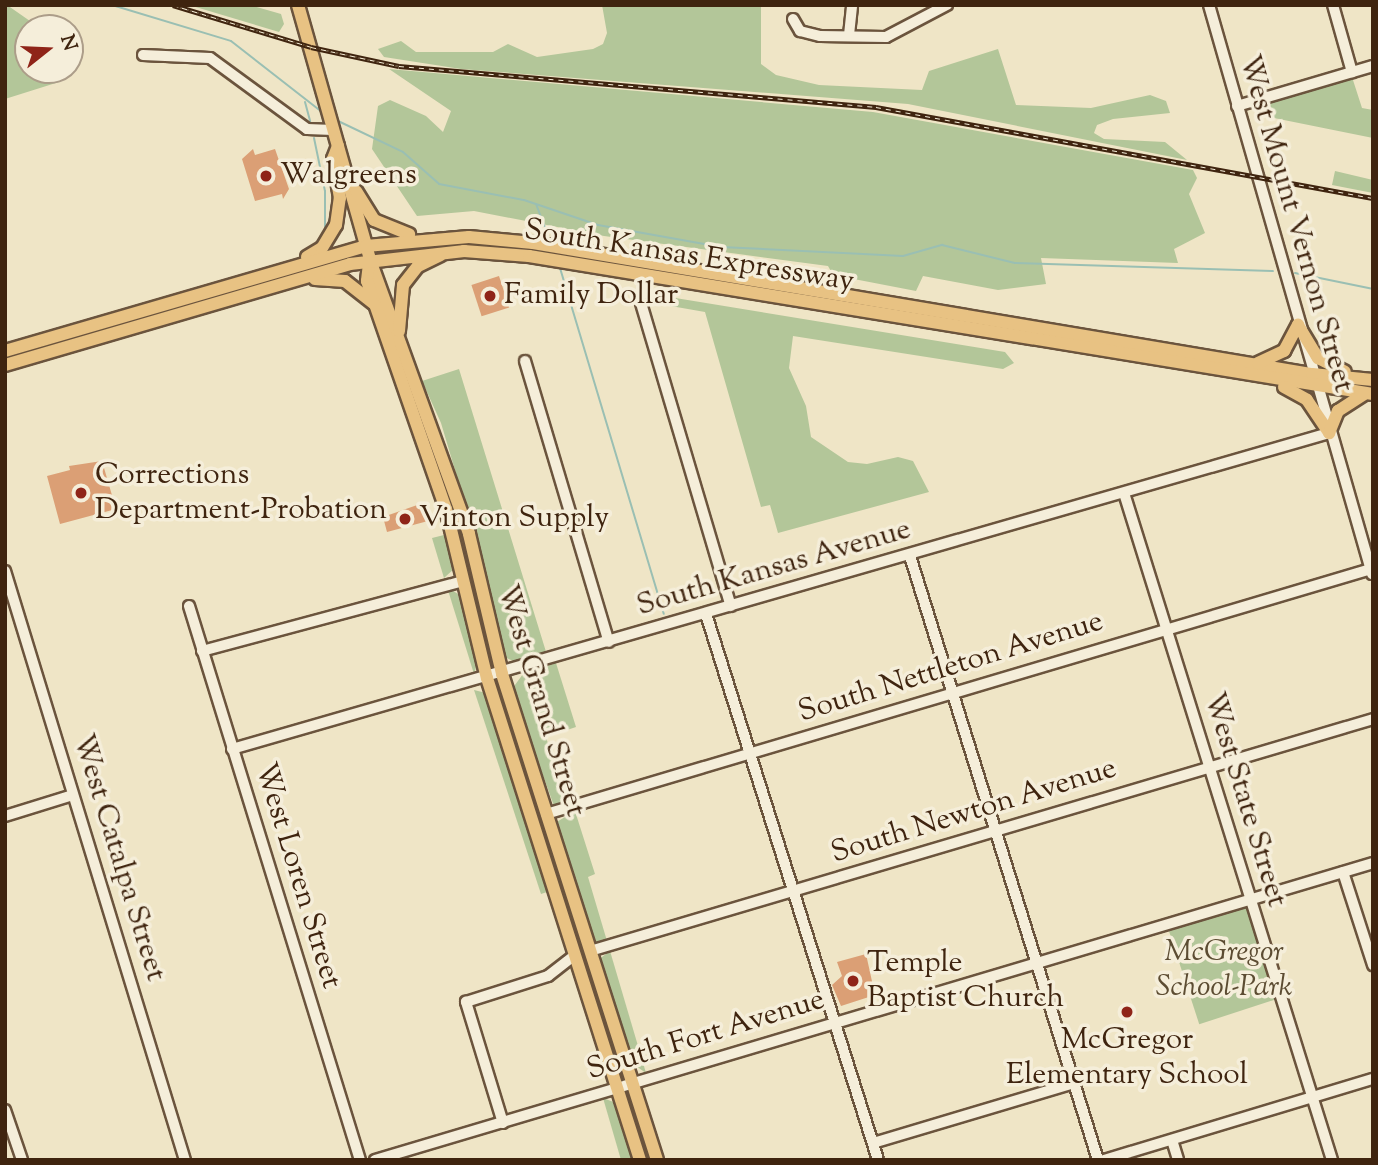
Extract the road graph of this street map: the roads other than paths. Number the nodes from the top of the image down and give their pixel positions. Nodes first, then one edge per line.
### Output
1 (298, 5) edge
2 (852, 5) edge
3 (947, 5) edge
4 (1209, 5) edge
5 (1333, 5) edge
6 (793, 19) dead end
7 (849, 35) junction
8 (143, 55) dead end
9 (1373, 66) edge
10 (1352, 72) junction
11 (1237, 106) junction
12 (333, 128) junction
13 (338, 146) junction
14 (456, 237) junction
15 (366, 246) junction
16 (464, 251) junction
17 (370, 260) junction
18 (285, 268) junction
19 (294, 280) junction
20 (641, 303) dead end
21 (376, 306) junction
22 (1298, 325) junction
23 (400, 349) junction
24 (5, 351) edge
25 (525, 361) dead end
26 (1254, 364) junction
27 (5, 365) edge
28 (1312, 374) junction
29 (1373, 374) edge
30 (1262, 379) junction
31 (1373, 380) edge
32 (1316, 388) junction
33 (1370, 393) edge
34 (1329, 433) junction
35 (1124, 493) junction
36 (910, 556) junction
37 (5, 571) edge
38 (1372, 573) edge
39 (460, 582) junction
40 (189, 606) dead end
41 (731, 606) junction
42 (706, 614) junction
43 (1167, 630) junction
44 (609, 642) junction
45 (202, 651) junction
46 (502, 674) junction
47 (487, 678) junction
48 (953, 694) junction
49 (1373, 719) edge
50 (232, 749) junction
51 (749, 754) junction
52 (1209, 767) junction
53 (73, 795) junction
54 (546, 814) junction
55 (5, 816) edge
56 (995, 833) junction
57 (1373, 863) edge
58 (1343, 872) junction
59 (793, 891) junction
60 (1250, 899) junction
61 (590, 951) junction
62 (575, 955) junction
63 (1035, 963) junction
64 (1373, 965) edge
65 (834, 1022) junction
66 (1373, 1079) edge
67 (1074, 1083) junction
68 (632, 1084) junction
69 (618, 1088) junction
70 (1311, 1098) junction
71 (5, 1110) edge
72 (503, 1123) junction
73 (1172, 1140) junction
74 (873, 1143) junction
75 (22, 1160) edge
76 (185, 1160) edge
77 (360, 1160) edge
78 (375, 1160) edge
79 (640, 1160) edge
80 (657, 1160) edge
81 (878, 1160) edge
82 (1098, 1160) edge
83 (1104, 1160) edge
84 (1178, 1160) edge
85 (1332, 1160) edge

1 - 12 main road, West Grand Street
2 - 7 street
3 - 7 street
4 - 11 street, West Mount Vernon Street
5 - 10 street
6 - 7 street
8 - 12 street
9 - 10 street
10 - 11 street
11 - 22 street, West Mount Vernon Street
12 - 13 main road, West Grand Street
13 - 14 main road
13 - 15 main road, West Grand Street
13 - 18 main road
14 - 15 main road, South Kansas Expressway
14 - 26 main road, South Kansas Expressway
15 - 17 main road, West Grand Street
15 - 18 main road, South Kansas Expressway
16 - 17 main road, South Kansas Expressway
16 - 23 main road
16 - 30 main road, South Kansas Expressway
17 - 19 main road, South Kansas Expressway
17 - 21 main road, West Grand Street
17 - 23 main road, West Grand Street
18 - 24 main road, South Kansas Expressway
19 - 21 main road
19 - 27 main road, South Kansas Expressway
20 - 41 street
21 - 39 main road, West Grand Street
22 - 26 main road
22 - 28 street, West Mount Vernon Street
22 - 29 main road
23 - 46 main road, West Grand Street
25 - 44 street
26 - 28 main road, South Kansas Expressway
28 - 31 main road, South Kansas Expressway
28 - 32 street, West Mount Vernon Street
30 - 32 main road, South Kansas Expressway
30 - 34 main road
32 - 33 main road, South Kansas Expressway
32 - 34 street, West Mount Vernon Street
33 - 34 main road
34 - 35 street, South Kansas Avenue
34 - 38 street, West Mount Vernon Street
35 - 36 street, South Kansas Avenue
35 - 43 street, West State Street
36 - 41 street, South Kansas Avenue
36 - 48 street
37 - 53 street, West Catalpa Street
38 - 43 street, South Nettleton Avenue
39 - 45 street
39 - 47 main road, West Grand Street
40 - 45 street, West Loren Street
41 - 42 street, South Kansas Avenue
42 - 44 street, South Kansas Avenue
42 - 51 street
43 - 48 street, South Nettleton Avenue
43 - 52 street, West State Street
44 - 46 street, South Kansas Avenue
45 - 50 street, West Loren Street
46 - 47 street, South Kansas Avenue
46 - 54 main road, West Grand Street
47 - 50 street, South Kansas Avenue
47 - 62 main road, West Grand Street
48 - 51 street, South Nettleton Avenue
48 - 56 street
49 - 52 street, South Newton Avenue
50 - 77 street, West Loren Street
51 - 54 street, South Nettleton Avenue
51 - 59 street
52 - 56 street, South Newton Avenue
52 - 60 street, West State Street
53 - 55 street
53 - 76 street, West Catalpa Street
54 - 61 main road, West Grand Street
56 - 59 street, South Newton Avenue
56 - 63 street
57 - 58 street, South Fort Avenue
58 - 60 street, South Fort Avenue
58 - 64 street
59 - 61 street, South Newton Avenue
59 - 65 street
60 - 63 street, South Fort Avenue
60 - 70 street, West State Street
61 - 68 main road, West Grand Street
62 - 69 main road, West Grand Street
62 - 72 street
63 - 65 street, South Fort Avenue
63 - 67 street
65 - 68 street, South Fort Avenue
65 - 74 street
66 - 70 street
67 - 74 street
67 - 82 street
68 - 69 street, South Fort Avenue
68 - 80 main road, West Grand Street
69 - 72 street, South Fort Avenue
69 - 79 main road, West Grand Street
70 - 73 street
70 - 85 street, West State Street
71 - 75 street
72 - 78 street, South Fort Avenue
73 - 83 street
73 - 84 street
74 - 81 street

